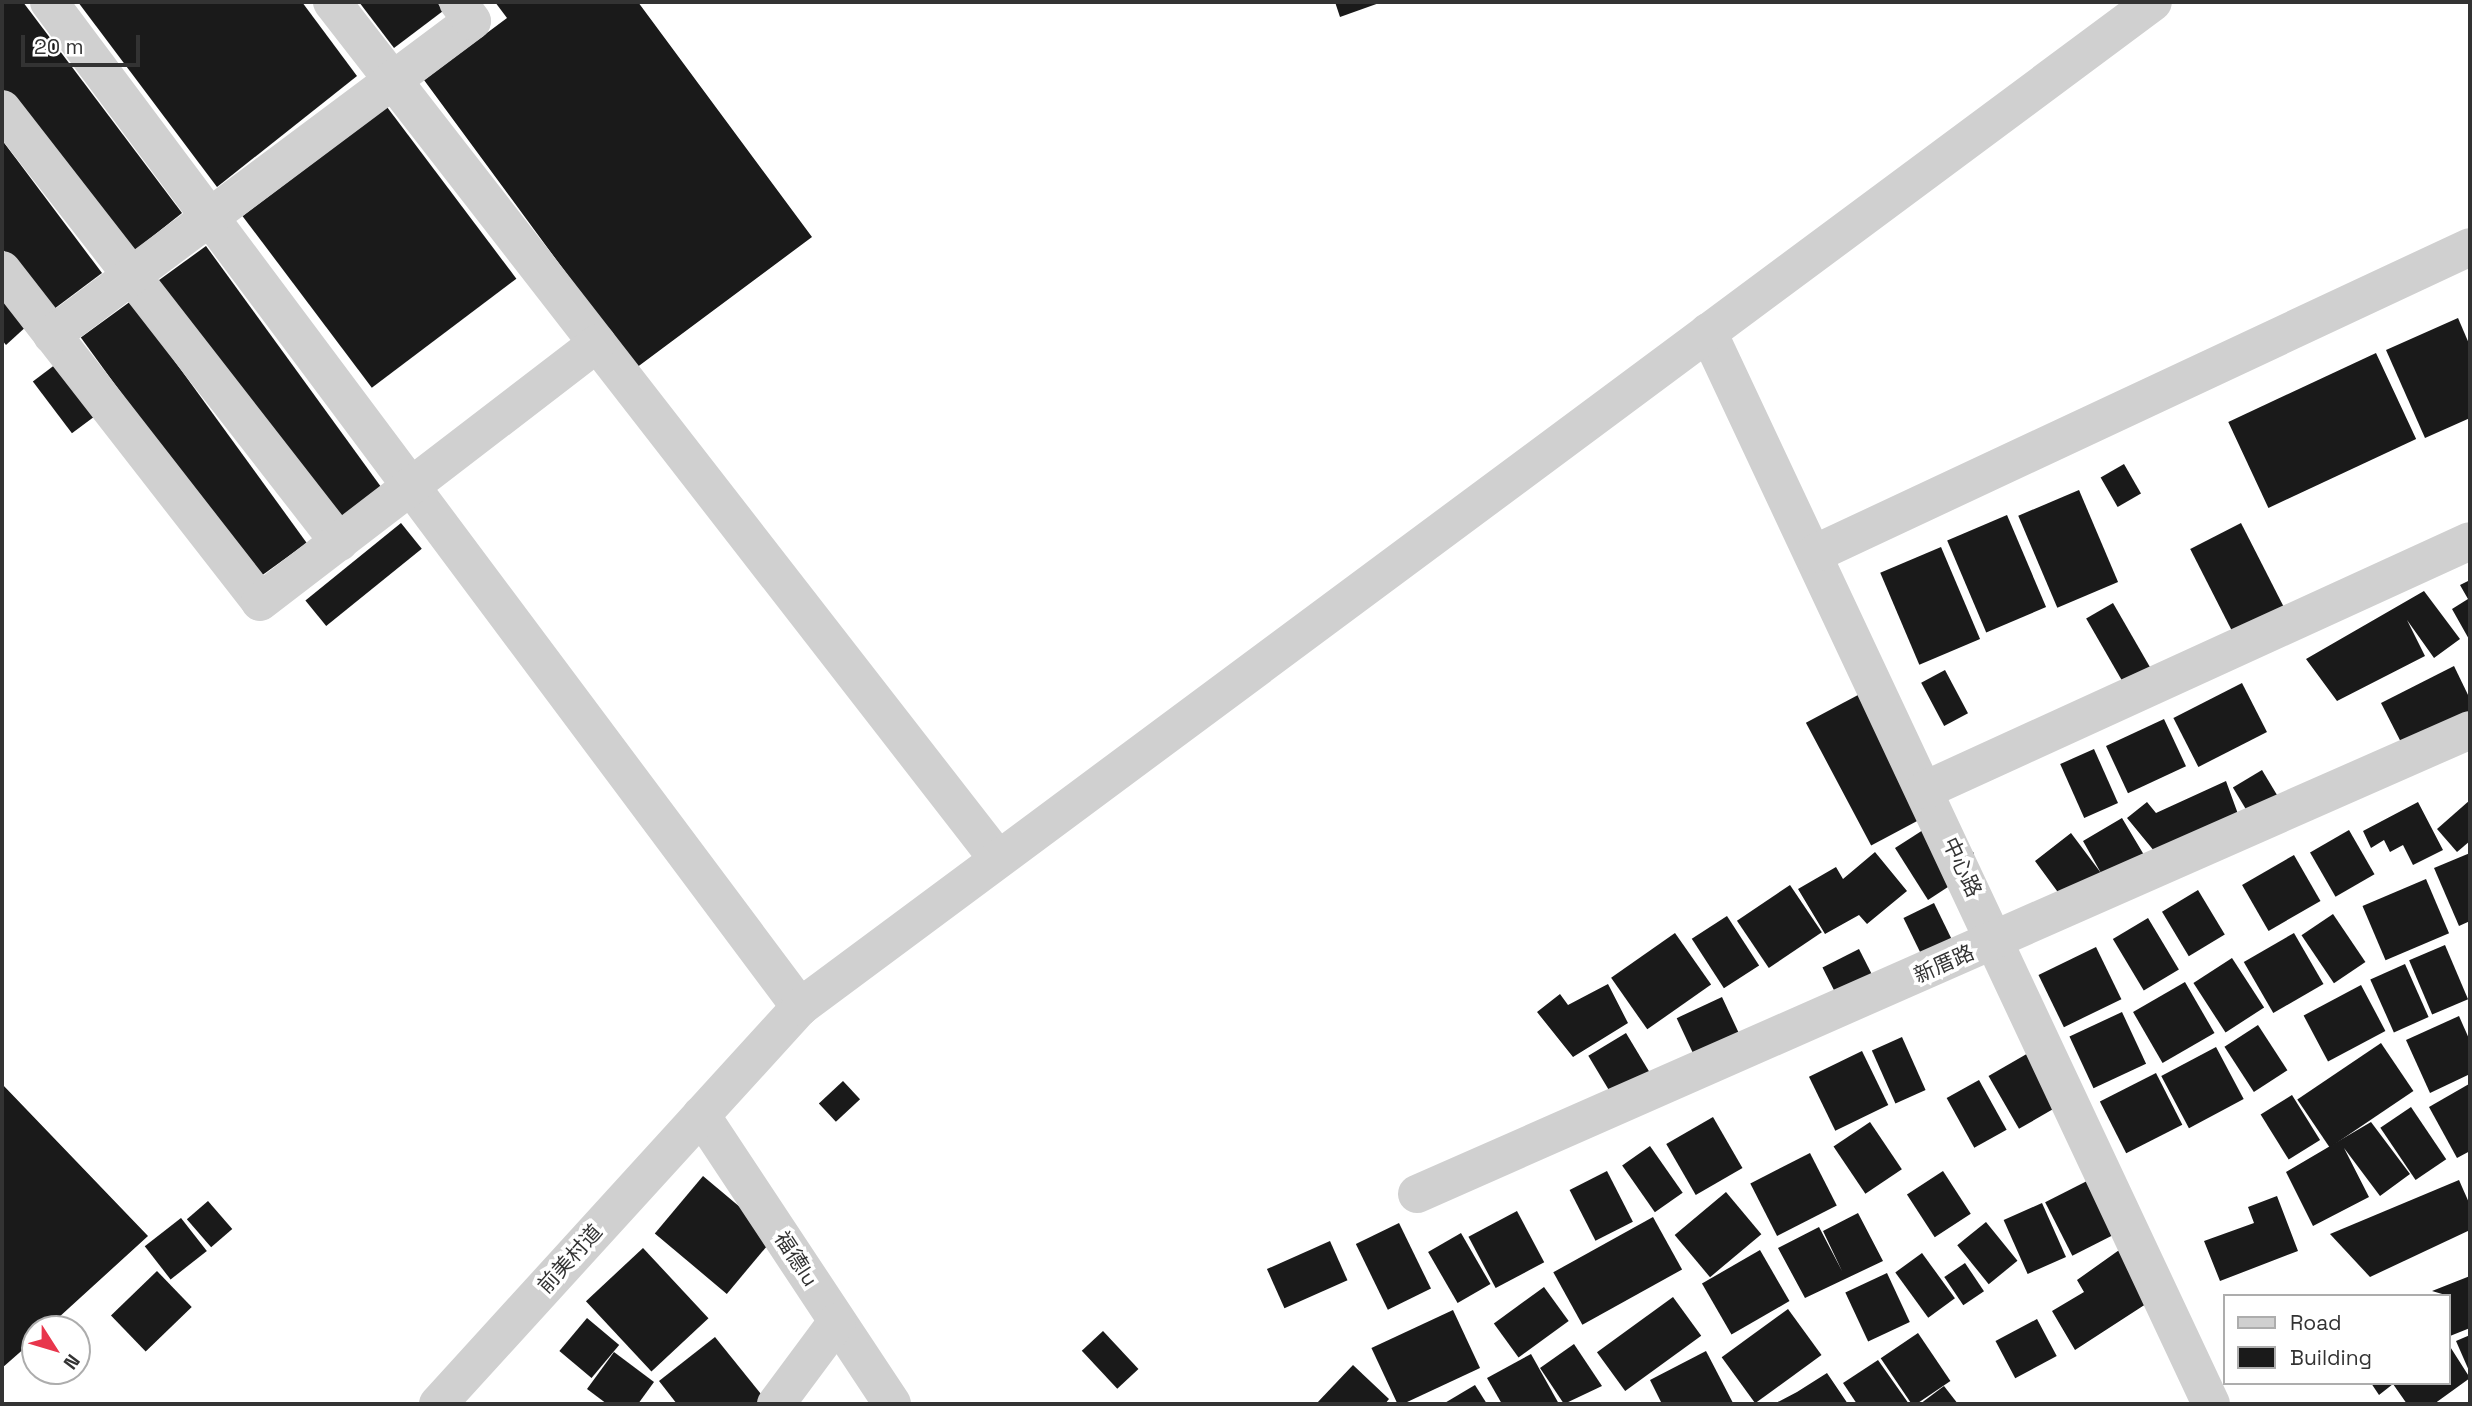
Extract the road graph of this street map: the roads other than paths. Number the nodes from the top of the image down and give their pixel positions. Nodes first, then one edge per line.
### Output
1 (49, 2) edge
2 (332, 2) edge
3 (458, 2) edge
4 (2153, 2) edge
5 (393, 80) junction
6 (2, 109) edge
7 (210, 217) junction
8 (2470, 247) edge
9 (2, 270) edge
10 (132, 276) junction
11 (1708, 332) junction
12 (52, 335) junction
13 (597, 343) junction
14 (411, 486) junction
15 (2470, 541) edge
16 (339, 542) junction
17 (1814, 554) junction
18 (2470, 730) edge
19 (1925, 790) junction
20 (998, 859) junction
21 (1997, 941) junction
22 (800, 1007) junction
23 (701, 1115) junction
24 (1416, 1194) dead end
25 (837, 1322) junction
26 (438, 1404) edge
27 (776, 1404) edge
28 (891, 1404) edge
29 (2211, 1404) edge

1 - 7 street
2 - 5 street
3 - 5 street
4 - 11 street, 前美村道
5 - 7 street
5 - 13 street
6 - 10 street
7 - 10 street
7 - 14 street
8 - 17 street
9 - 12 street
10 - 12 street
10 - 16 street
11 - 17 street, 中心路
11 - 20 street, 前美村道
12 - 16 street
13 - 14 street
13 - 20 street
14 - 16 street
14 - 22 street
15 - 19 street
17 - 19 street, 中心路
18 - 21 street, 新厝路
19 - 21 street, 中心路
20 - 22 street, 前美村道
21 - 24 street, 新厝路
21 - 29 street, 中心路
22 - 23 street, 前美村道
23 - 25 street, 福德lu
23 - 26 street, 前美村道
25 - 27 street
25 - 28 street, 福德lu

